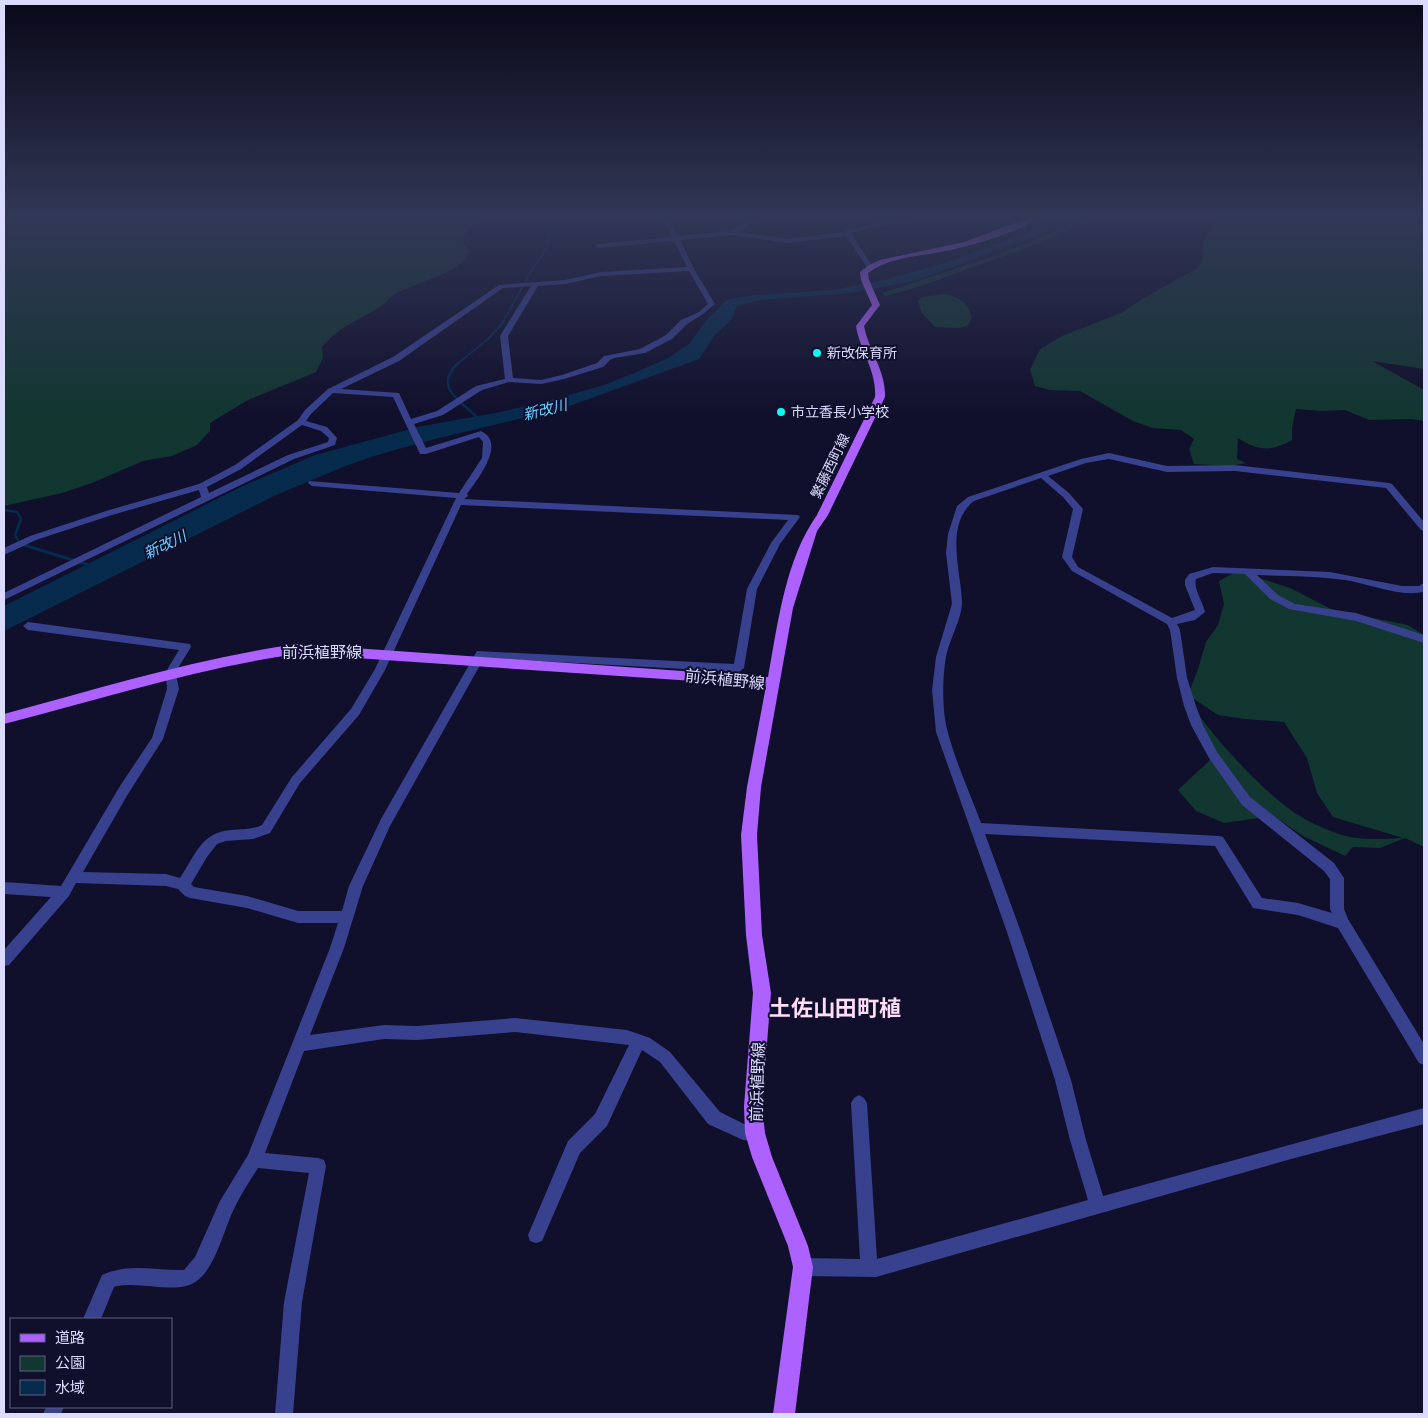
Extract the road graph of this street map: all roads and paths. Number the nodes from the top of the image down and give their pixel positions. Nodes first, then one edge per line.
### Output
1 (533, 284) edge
2 (536, 284) edge
3 (700, 284) edge
4 (867, 284) edge
5 (508, 380) junction
6 (331, 391) junction
7 (301, 422) junction
8 (410, 422) junction
9 (1042, 475) junction
10 (312, 483) dead end
11 (202, 486) junction
12 (206, 498) junction
13 (461, 499) junction
14 (1424, 528) edge
15 (4, 552) edge
16 (1248, 572) junction
17 (1424, 586) edge
18 (4, 598) edge
19 (1171, 622) junction
20 (28, 626) dead end
21 (1424, 639) edge
22 (388, 654) junction
23 (476, 660) junction
24 (172, 674) junction
25 (773, 682) junction
26 (4, 719) edge
27 (977, 828) junction
28 (74, 877) junction
29 (182, 884) junction
30 (4, 888) edge
31 (64, 892) junction
32 (346, 917) junction
33 (1343, 922) junction
34 (4, 960) edge
35 (639, 1042) junction
36 (299, 1044) junction
37 (1424, 1058) edge
38 (859, 1103) dead end
39 (1424, 1116) edge
40 (755, 1133) junction
41 (254, 1160) junction
42 (1098, 1206) junction
43 (536, 1235) dead end
44 (869, 1266) junction
45 (804, 1267) junction
46 (92, 1318) edge
47 (284, 1414) edge
48 (784, 1414) edge

1 - 6 street
2 - 5 street
3 - 5 street
4 - 25 main road, 繁藤西町線
5 - 8 street
6 - 7 street
6 - 8 street
7 - 11 street
7 - 12 street
8 - 13 street
9 - 14 street
9 - 19 street
9 - 27 street
10 - 13 street
11 - 12 street
11 - 15 street
12 - 18 street
13 - 22 street
13 - 23 street
16 - 17 street
16 - 19 street
16 - 21 street
19 - 33 street
20 - 24 street
22 - 23 main road, 前浜植野線
22 - 24 main road, 前浜植野線
22 - 29 street
23 - 25 main road, 前浜植野線
23 - 32 street
24 - 26 main road, 前浜植野線
24 - 28 street
25 - 40 main road, 前浜植野線
27 - 33 street
27 - 42 street
28 - 29 street
28 - 31 street
29 - 32 street
30 - 31 street
31 - 34 street
32 - 36 street
33 - 37 street
35 - 36 street
35 - 40 street
35 - 43 street
36 - 41 street
38 - 44 street
39 - 42 street
40 - 45 main road, 前浜植野線
41 - 46 street
41 - 47 street
42 - 44 street
44 - 45 street
45 - 48 main road, 前浜植野線

